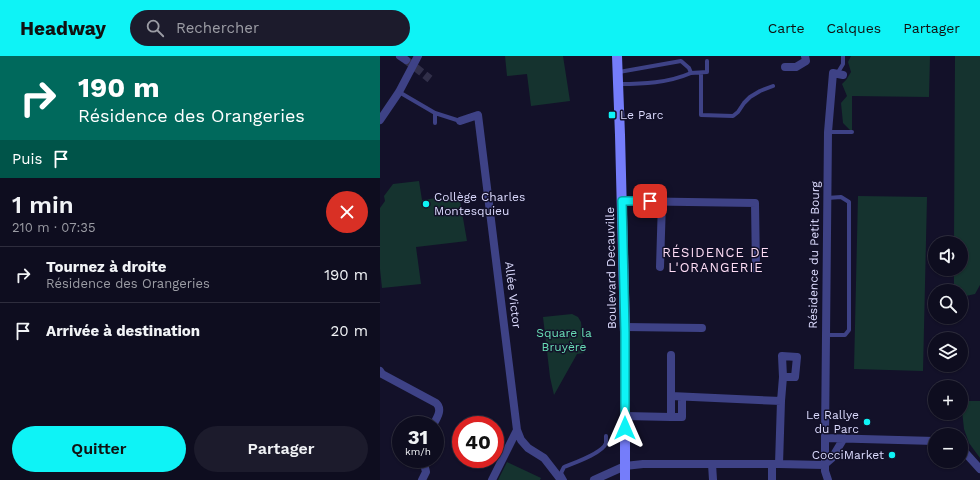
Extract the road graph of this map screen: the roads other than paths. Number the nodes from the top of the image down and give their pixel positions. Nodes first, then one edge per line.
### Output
1 (418, 56) edge
2 (617, 56) edge
3 (805, 56) edge
4 (843, 56) edge
5 (707, 61) dead end
6 (785, 67) dead end
7 (618, 72) junction
8 (691, 73) junction
9 (702, 73) junction
10 (838, 74) joint
11 (618, 84) junction
12 (772, 86) dead end
13 (399, 92) junction
14 (434, 113) junction
15 (380, 120) edge
16 (460, 121) joint
17 (435, 123) dead end
18 (828, 132) junction
19 (852, 132) dead end
20 (827, 198) junction
21 (622, 201) junction
22 (662, 201) junction
23 (660, 267) dead end
24 (756, 269) dead end
25 (625, 327) junction
26 (702, 328) dead end
27 (825, 335) junction
28 (671, 354) dead end
29 (380, 370) edge
30 (783, 377) dead end
31 (671, 396) junction
32 (682, 397) junction
33 (780, 401) junction
34 (437, 416) edge
35 (625, 416) junction
36 (671, 417) junction
37 (518, 430) junction
38 (606, 436) dead end
39 (825, 438) junction
40 (844, 438) junction
41 (928, 441) edge
42 (968, 456) edge
43 (712, 464) junction
44 (775, 464) junction
45 (824, 465) junction
46 (625, 466) junction
47 (425, 468) edge
48 (980, 469) edge
49 (422, 480) edge
50 (492, 480) edge
51 (561, 480) edge
52 (565, 480) edge
53 (594, 480) edge
54 (625, 480) edge
55 (713, 480) edge
56 (772, 480) edge
57 (828, 480) edge

1 - 13 street
2 - 7 street, Boulevard Decauville
3 - 6 street
4 - 10 lane
5 - 9 lane
7 - 8 lane
7 - 11 street, Boulevard Decauville
8 - 9 lane
8 - 11 lane
9 - 12 lane
10 - 18 street, Résidence du Petit Bourg
11 - 21 street, Boulevard Decauville
13 - 14 lane
13 - 15 street
14 - 16 lane
14 - 17 lane
16 - 37 street, Allée Victor
18 - 19 lane
18 - 20 street, Résidence du Petit Bourg
20 - 27 street, Résidence du Petit Bourg
20 - 27 lane
21 - 22 street
21 - 25 street, Boulevard Decauville
22 - 23 street
22 - 24 street
25 - 26 street
25 - 35 street, Boulevard Decauville
27 - 39 street, Résidence du Petit Bourg
28 - 31 street
29 - 34 street
30 - 33 street
31 - 32 street
31 - 36 street
32 - 33 street
32 - 36 street
33 - 44 street
35 - 36 street
35 - 46 street, Boulevard Decauville
37 - 50 street
37 - 51 street, Allée Victor
38 - 52 lane
39 - 40 street
39 - 45 street, Résidence du Petit Bourg
40 - 41 street
40 - 45 street
42 - 48 street
43 - 44 street
43 - 46 street
43 - 55 street
44 - 45 street
44 - 56 street
45 - 57 street, Résidence du Petit Bourg
46 - 53 street
46 - 54 street, Boulevard Decauville
47 - 49 street

